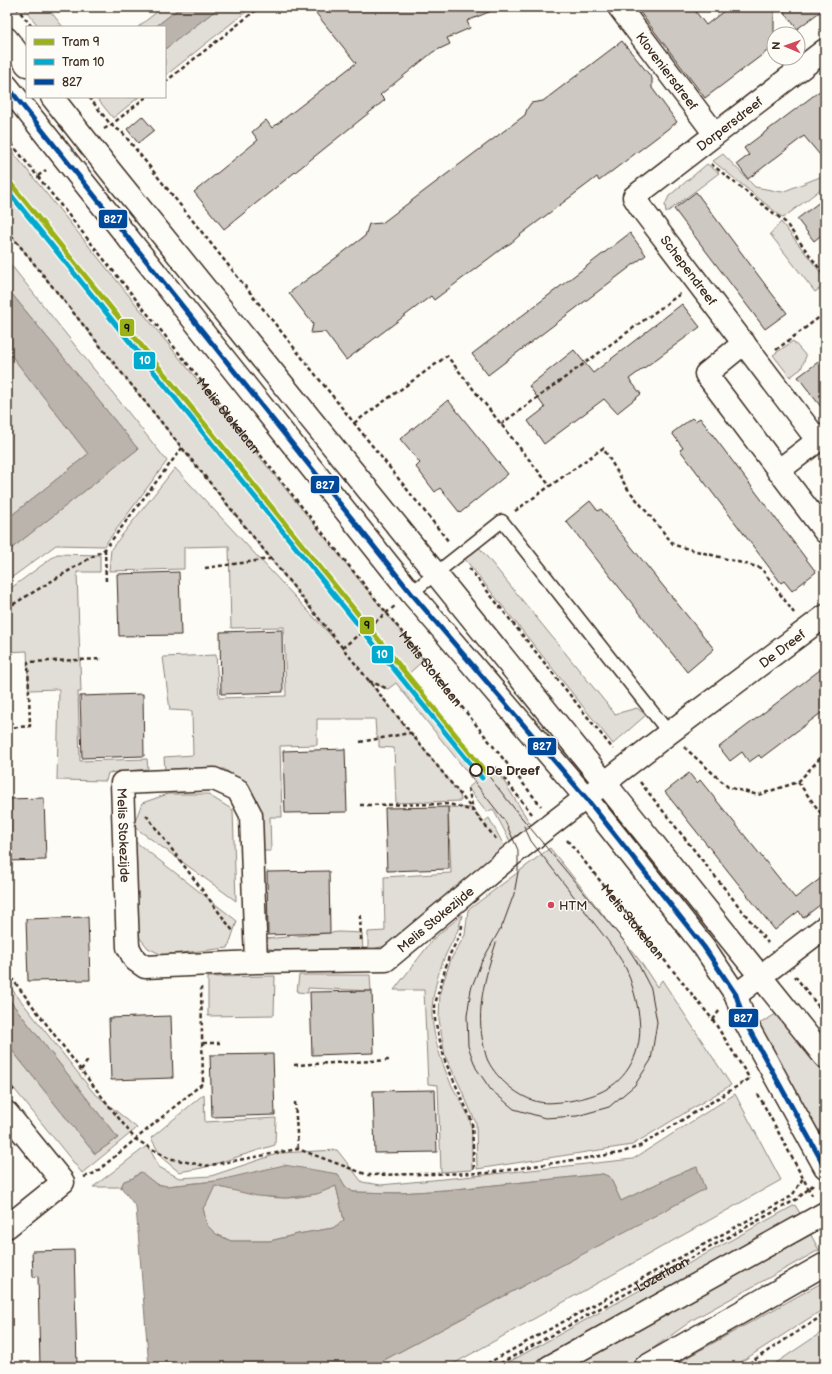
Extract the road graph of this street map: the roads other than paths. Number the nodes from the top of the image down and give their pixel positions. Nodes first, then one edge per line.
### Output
1 (619, 7) edge
2 (7, 39) edge
3 (825, 50) edge
4 (26, 64) edge
5 (7, 86) edge
6 (53, 98) edge
7 (716, 134) junction
8 (634, 197) joint
9 (744, 343) junction
10 (822, 438) edge
11 (778, 471) junction
12 (825, 532) edge
13 (436, 573) junction
14 (411, 593) junction
15 (825, 616) edge
16 (669, 733) junction
17 (605, 783) junction
18 (586, 798) junction
19 (825, 927) edge
20 (256, 962) junction
21 (760, 976) junction
22 (736, 995) junction
23 (825, 1057) edge
24 (7, 1113) edge
25 (819, 1176) edge
26 (824, 1214) edge
27 (7, 1227) edge
28 (825, 1264) edge
29 (549, 1367) edge
30 (645, 1367) edge

1 - 7 street, Kloveniersdreef
2 - 4 street
3 - 7 street, Dorpersdreef
5 - 14 street
6 - 13 street
7 - 8 street, Dorpersdreef
8 - 9 street, Schependreef
9 - 10 street, Schependreef
9 - 11 street
10 - 11 street, Schependreef
11 - 12 street
13 - 14 lane
13 - 16 lane
13 - 17 street
14 - 18 street
15 - 16 street, De Dreef
16 - 17 street, De Dreef
17 - 18 street, De Dreef
17 - 21 street
18 - 20 street, Melis Stokezijde
18 - 22 street
19 - 21 street
20 - 20 street, Melis Stokezijde
21 - 22 street
21 - 23 street
22 - 25 street
24 - 27 street
26 - 29 street, Lozerlaan
28 - 30 street

